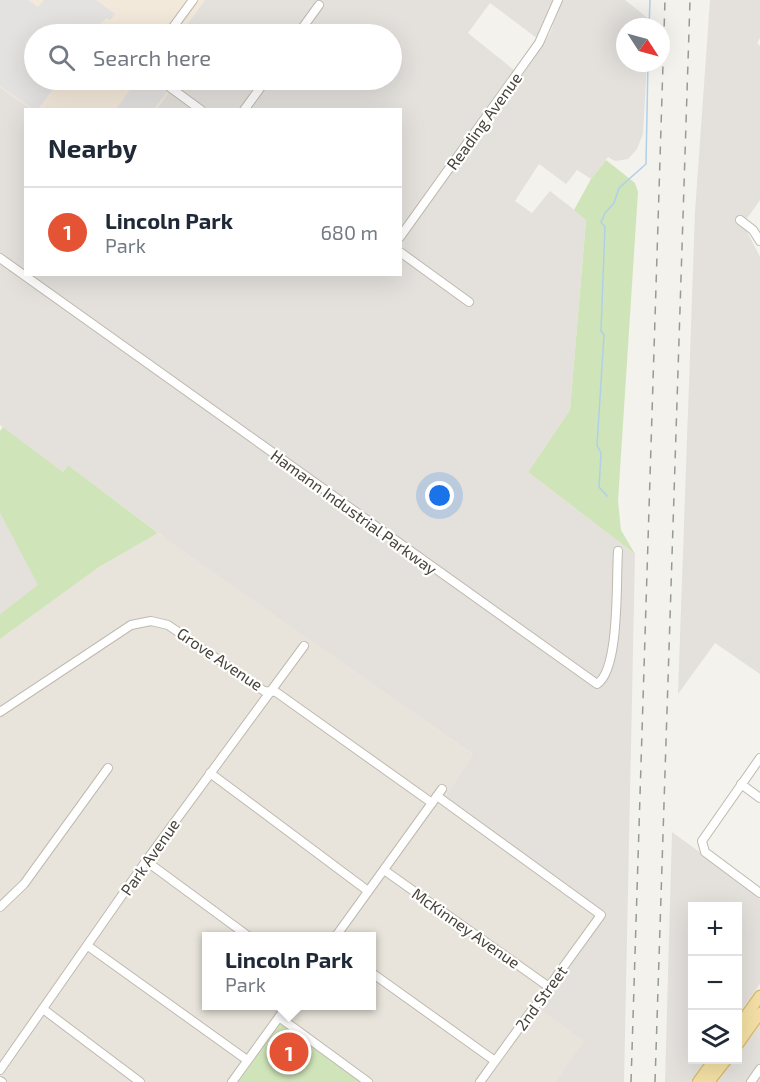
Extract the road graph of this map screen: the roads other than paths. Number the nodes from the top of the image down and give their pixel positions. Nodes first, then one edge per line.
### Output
1 (193, 0) edge
2 (558, 0) edge
3 (319, 6) dead end
4 (175, 24) edge
5 (306, 24) edge
6 (173, 90) edge
7 (259, 90) edge
8 (198, 108) edge
9 (245, 108) edge
10 (740, 220) dead end
11 (402, 234) edge
12 (760, 241) edge
13 (402, 253) edge
14 (0, 258) edge
15 (24, 275) edge
16 (25, 276) edge
17 (469, 302) dead end
18 (618, 551) dead end
19 (303, 646) dead end
20 (271, 691) junction
21 (0, 712) edge
22 (760, 758) edge
23 (108, 768) dead end
24 (210, 773) junction
25 (741, 784) junction
26 (437, 796) junction
27 (760, 798) edge
28 (146, 861) junction
29 (384, 870) junction
30 (368, 891) junction
31 (760, 893) edge
32 (0, 907) edge
33 (602, 915) joint
34 (243, 932) edge
35 (339, 932) edge
36 (88, 946) junction
37 (376, 976) edge
38 (549, 987) junction
39 (760, 996) edge
40 (43, 1008) junction
41 (284, 1010) edge
42 (760, 1013) edge
43 (279, 1017) junction
44 (742, 1021) edge
45 (742, 1038) edge
46 (247, 1060) junction
47 (495, 1061) junction
48 (711, 1064) edge
49 (722, 1064) edge
50 (760, 1069) edge
51 (0, 1070) edge
52 (140, 1082) edge
53 (232, 1082) edge
54 (368, 1082) edge
55 (480, 1082) edge
56 (698, 1082) edge
57 (709, 1082) edge
58 (751, 1082) edge

1 - 4 street
2 - 11 street, Reading Avenue
3 - 5 street
6 - 8 street
7 - 9 street
10 - 12 street
13 - 17 street
14 - 15 street, Hamann Industrial Parkway
16 - 18 street, Hamann Industrial Parkway
19 - 20 street, Park Avenue
20 - 21 street, Grove Avenue
20 - 24 street, Park Avenue
20 - 26 street, Grove Avenue
22 - 25 street
23 - 32 street
24 - 28 street, Park Avenue
24 - 30 street
25 - 27 street
25 - 31 street
26 - 29 street
26 - 33 street, Grove Avenue
28 - 34 street
28 - 36 street, Park Avenue
29 - 30 street
29 - 38 street, McKinney Avenue
30 - 35 street
33 - 38 street, 2nd Street
36 - 40 street, Park Avenue
36 - 46 street
37 - 47 street
38 - 47 street, 2nd Street
39 - 44 main road
40 - 51 street, Park Avenue
40 - 52 street
41 - 43 street
42 - 45 main road
43 - 46 street
43 - 54 street
46 - 53 street
47 - 55 street, 2nd Street
48 - 56 main road
49 - 57 main road
50 - 58 street

